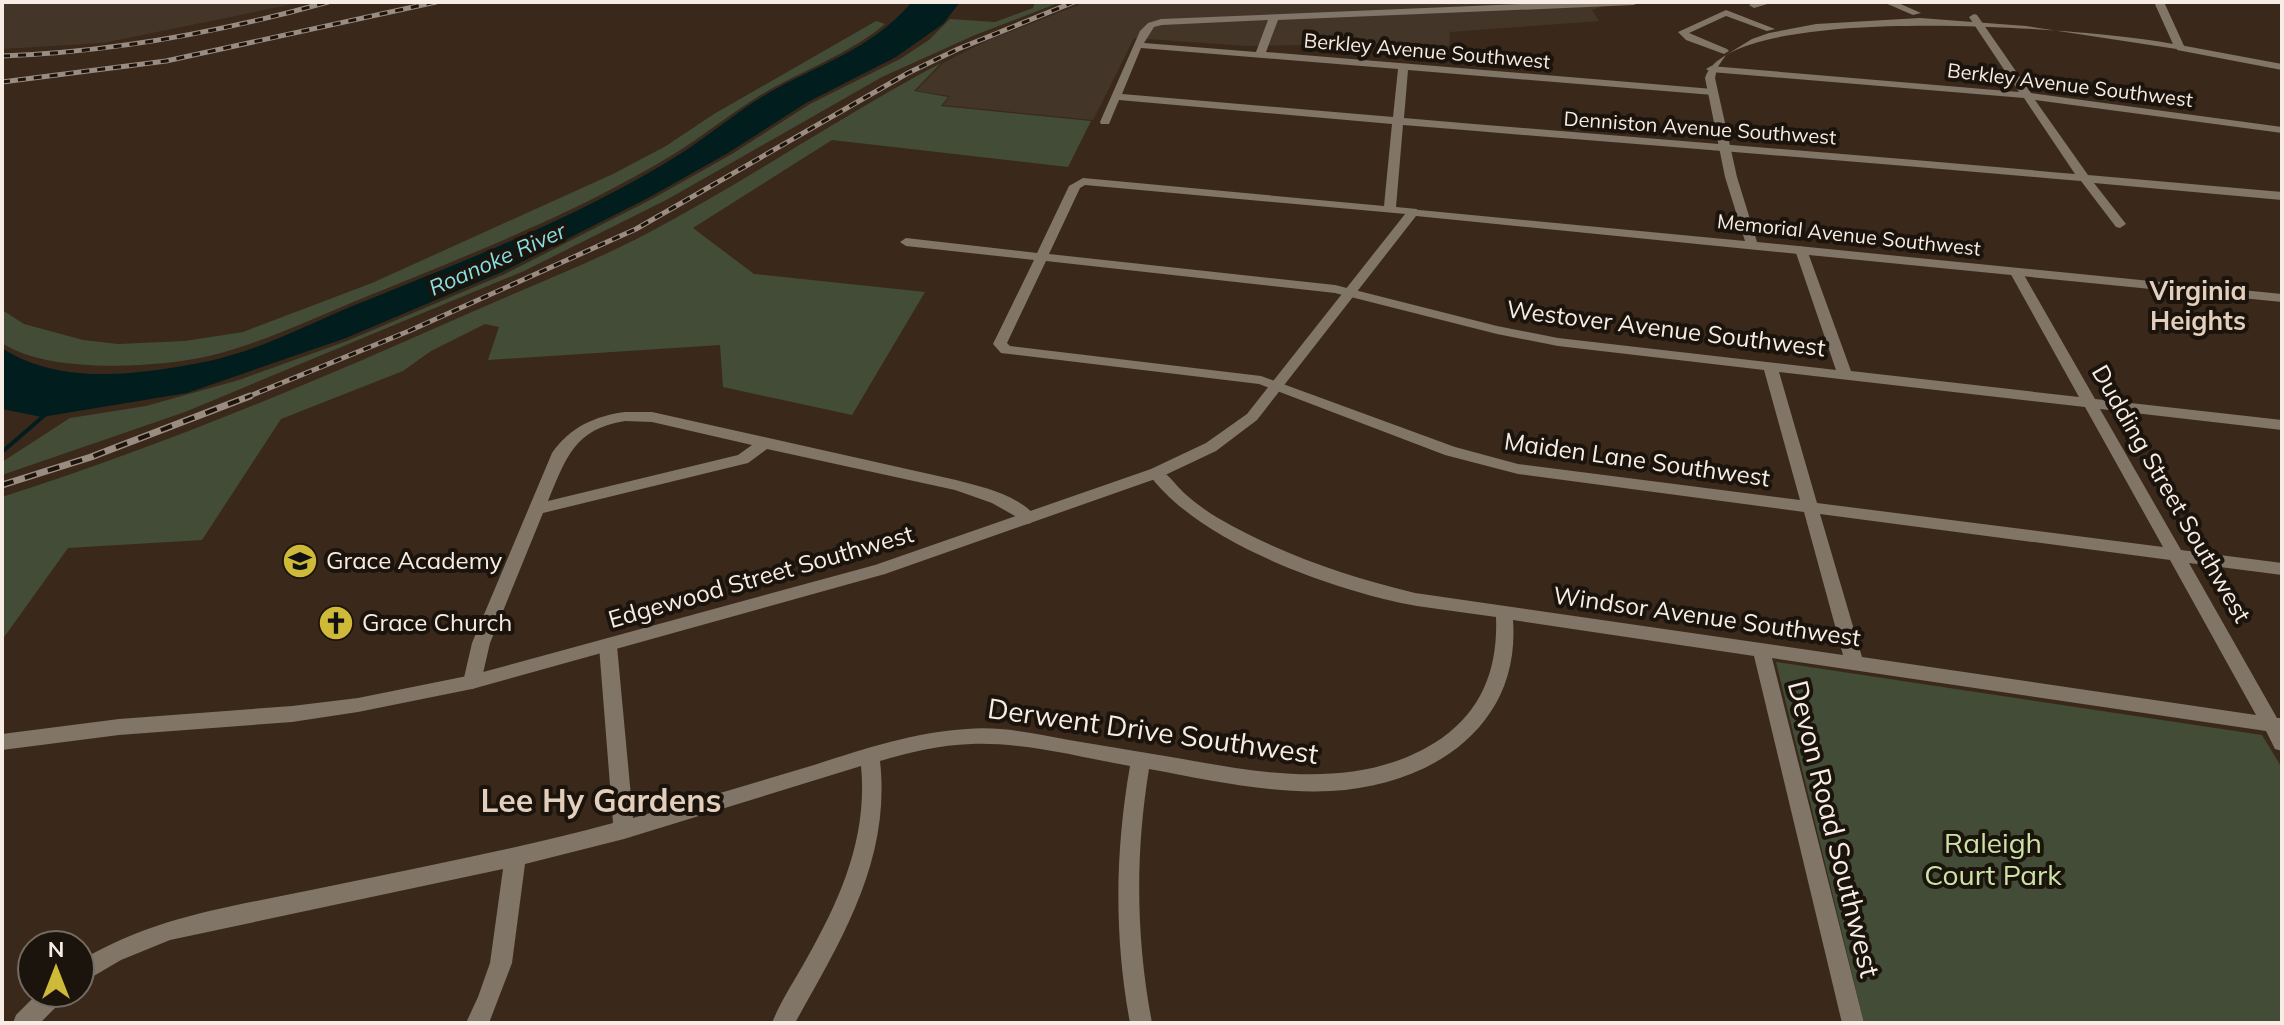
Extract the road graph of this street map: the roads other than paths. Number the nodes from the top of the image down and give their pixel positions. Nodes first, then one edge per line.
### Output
1 (1347, 2) edge
2 (1634, 2) edge
3 (1769, 2) edge
4 (1888, 2) edge
5 (2159, 2) edge
6 (1508, 5) edge
7 (1754, 5) dead end
8 (1916, 13) junction
9 (1354, 14) junction
10 (1974, 17) junction
11 (1274, 18) junction
12 (1770, 29) junction
13 (1138, 45) junction
14 (2180, 48) junction
15 (1724, 51) junction
16 (1260, 55) junction
17 (1403, 67) junction
18 (2282, 67) edge
19 (1711, 69) junction
20 (1713, 92) junction
21 (2028, 95) junction
22 (1116, 97) junction
23 (1398, 121) junction
24 (1105, 122) dead end
25 (2282, 130) edge
26 (1724, 147) junction
27 (2086, 179) junction
28 (2282, 196) edge
29 (1390, 210) junction
30 (1413, 212) junction
31 (2120, 224) dead end
32 (906, 242) dead end
33 (1752, 245) junction
34 (1801, 250) junction
35 (1042, 257) junction
36 (2015, 271) junction
37 (1349, 291) junction
38 (2282, 298) edge
39 (1770, 366) junction
40 (1845, 375) junction
41 (1279, 385) junction
42 (2089, 403) junction
43 (2282, 425) edge
44 (765, 443) junction
45 (1156, 473) junction
46 (536, 509) junction
47 (1812, 509) junction
48 (1029, 518) junction
49 (2176, 555) junction
50 (2282, 569) edge
51 (1504, 614) junction
52 (608, 646) junction
53 (1761, 649) junction
54 (1855, 664) junction
55 (472, 682) junction
56 (2277, 726) edge
57 (2, 742) edge
58 (2282, 743) edge
59 (870, 757) junction
60 (1141, 760) junction
61 (624, 830) junction
62 (515, 857) junction
63 (96, 963) edge
64 (477, 1023) edge
65 (783, 1023) edge
66 (1141, 1023) edge
67 (1853, 1023) edge

1 - 9 street
2 - 6 street
3 - 7 street
4 - 8 street
5 - 14 street
6 - 9 street
8 - 10 street
8 - 12 street
9 - 11 street
10 - 14 street
10 - 21 street
11 - 13 street
11 - 16 street
12 - 15 street
12 - 15 street
13 - 16 street, Berkley Avenue Southwest
13 - 22 street
14 - 18 street
15 - 19 street
16 - 17 street, Berkley Avenue Southwest
17 - 20 street, Berkley Avenue Southwest
17 - 23 street
19 - 20 street
19 - 21 street, Berkley Avenue Southwest
20 - 26 street
21 - 25 street, Berkley Avenue Southwest
21 - 27 street
22 - 23 street, Denniston Avenue Southwest
22 - 24 street
23 - 26 street, Denniston Avenue Southwest
23 - 29 street
26 - 27 street, Denniston Avenue Southwest
26 - 33 street
27 - 28 street, Denniston Avenue Southwest
27 - 31 street
29 - 30 street, Memorial Avenue Southwest
29 - 35 street
30 - 33 street, Memorial Avenue Southwest
30 - 37 street, Edgewood Street Southwest
32 - 35 street, Westover Avenue Southwest
33 - 34 street, Memorial Avenue Southwest
34 - 36 street, Memorial Avenue Southwest
34 - 40 street
35 - 37 street, Westover Avenue Southwest
35 - 41 street, Maiden Lane Southwest
36 - 38 street, Memorial Avenue Southwest
36 - 42 street, Dudding Street Southwest
37 - 39 street, Westover Avenue Southwest
37 - 41 street, Edgewood Street Southwest
39 - 40 street, Westover Avenue Southwest
39 - 47 street
40 - 42 street, Westover Avenue Southwest
41 - 45 street, Edgewood Street Southwest
41 - 47 street, Maiden Lane Southwest
42 - 43 street, Westover Avenue Southwest
42 - 49 street, Dudding Street Southwest
44 - 46 street
44 - 46 street
44 - 48 street
45 - 48 street, Edgewood Street Southwest
45 - 51 street, Windsor Avenue Southwest
46 - 55 street
47 - 49 street, Maiden Lane Southwest
47 - 54 street
48 - 52 street, Edgewood Street Southwest
49 - 50 street, Maiden Lane Southwest
49 - 56 street, Dudding Street Southwest
51 - 53 street, Windsor Avenue Southwest
51 - 60 street, Derwent Drive Southwest
52 - 55 street, Edgewood Street Southwest
52 - 61 street
53 - 54 street, Windsor Avenue Southwest
53 - 67 street, Devon Road Southwest
54 - 56 street, Windsor Avenue Southwest
55 - 57 street, Edgewood Street Southwest
56 - 58 street, Dudding Street Southwest
59 - 60 street, Derwent Drive Southwest
59 - 61 street, Derwent Drive Southwest
59 - 65 street
60 - 66 street
61 - 62 street, Derwent Drive Southwest
62 - 63 street, Derwent Drive Southwest
62 - 64 street

